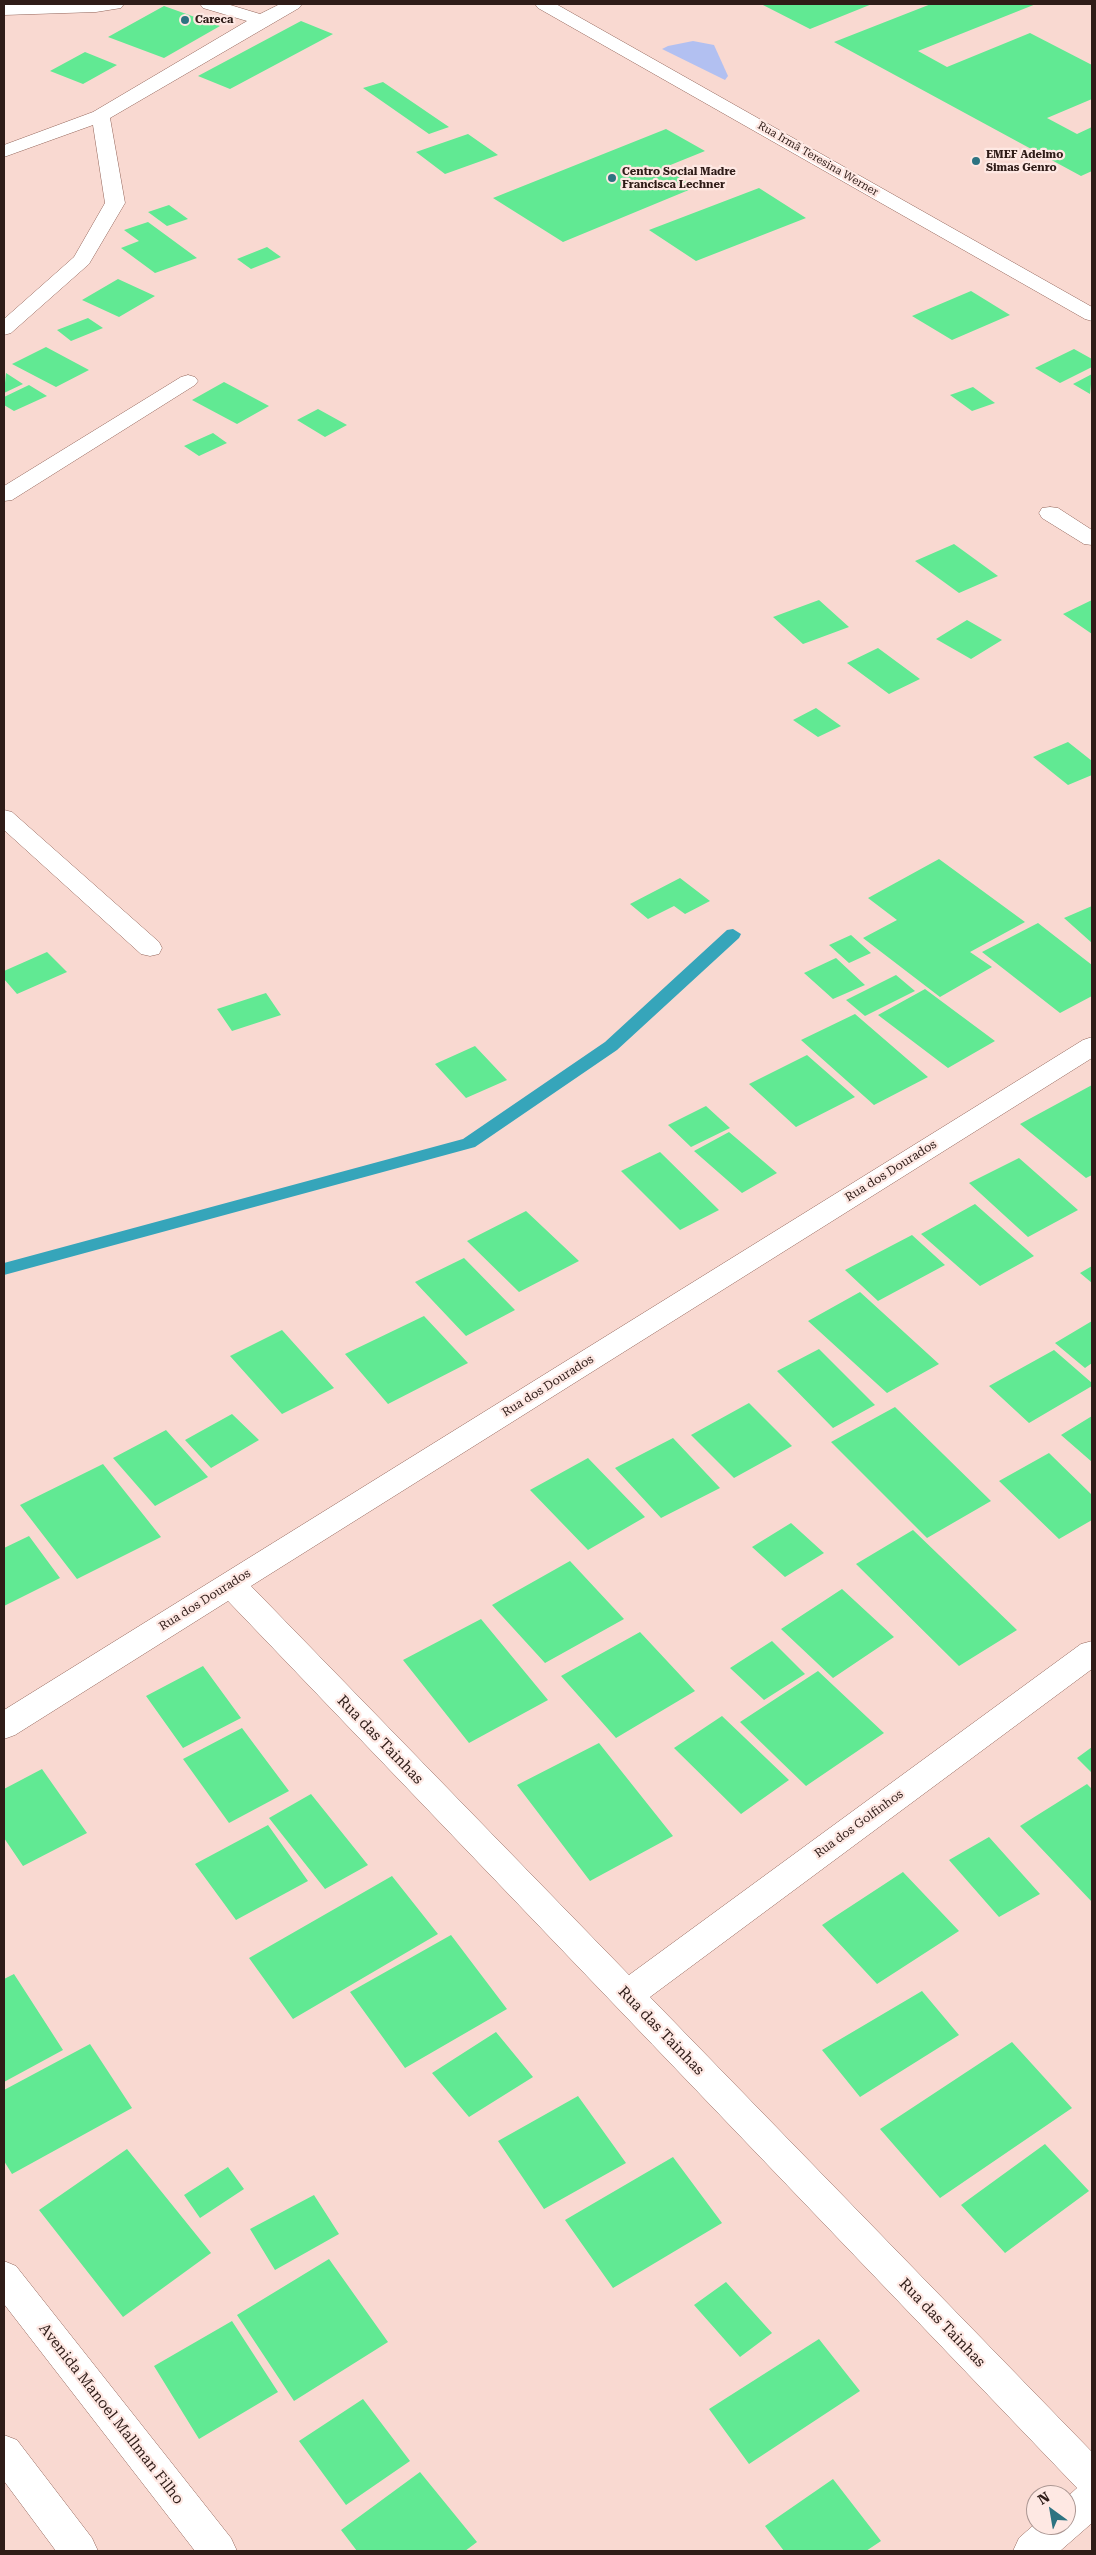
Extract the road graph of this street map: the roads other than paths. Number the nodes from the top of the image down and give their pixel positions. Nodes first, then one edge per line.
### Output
1 (115, 4) edge
2 (209, 4) edge
3 (293, 4) edge
4 (544, 4) edge
5 (4, 10) edge
6 (262, 20) junction
7 (100, 116) junction
8 (4, 151) edge
9 (1092, 315) edge
10 (4, 329) edge
11 (188, 381) dead end
12 (4, 495) edge
13 (1050, 513) dead end
14 (1092, 539) edge
15 (4, 817) edge
16 (150, 948) dead end
17 (1092, 1046) edge
18 (230, 1584) junction
19 (1092, 1653) edge
20 (4, 1726) edge
21 (626, 1996) junction
22 (4, 2277) edge
23 (4, 2452) edge
24 (1092, 2478) edge
25 (1092, 2499) edge
26 (1076, 2513) edge
27 (1050, 2535) edge
28 (79, 2551) edge
29 (218, 2551) edge
30 (1032, 2551) edge

1 - 5 street
2 - 6 street
3 - 6 street
4 - 9 street, Rua Irmã Teresina Werner
6 - 7 street
7 - 8 street
7 - 10 street
11 - 12 street
13 - 14 street
15 - 16 street
17 - 18 street, Rua dos Dourados
18 - 20 street, Rua dos Dourados
18 - 21 street, Rua das Tainhas
19 - 21 street, Rua dos Golfinhos
21 - 24 street, Rua das Tainhas
22 - 29 street, Avenida Manoel Mallman Filho
23 - 28 street
25 - 26 street
27 - 30 street

